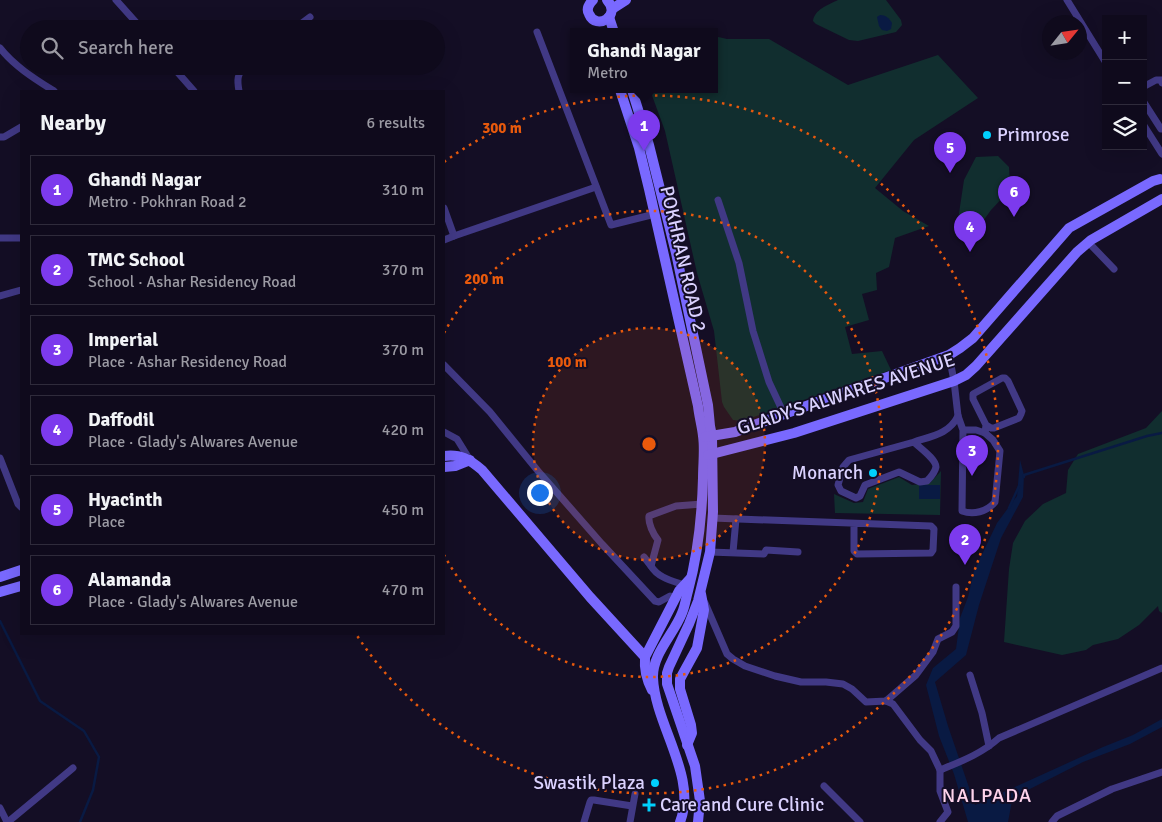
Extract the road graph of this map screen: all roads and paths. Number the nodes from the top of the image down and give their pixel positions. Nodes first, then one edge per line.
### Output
1 (116, 0) edge
2 (626, 0) edge
3 (1067, 0) edge
4 (591, 1) edge
5 (609, 6) edge
6 (310, 16) dead end
7 (134, 20) edge
8 (305, 20) edge
9 (598, 21) junction
10 (600, 28) edge
11 (613, 28) edge
12 (537, 32) dead end
13 (0, 48) edge
14 (1104, 60) edge
15 (20, 67) edge
16 (29, 75) edge
17 (180, 75) edge
18 (239, 75) edge
19 (1162, 83) edge
20 (1147, 85) edge
21 (52, 90) edge
22 (193, 90) edge
23 (239, 90) edge
24 (621, 93) edge
25 (633, 93) edge
26 (1146, 105) edge
27 (20, 128) edge
28 (1162, 129) edge
29 (1147, 130) edge
30 (0, 137) edge
31 (1162, 154) edge
32 (1161, 176) edge
33 (596, 187) junction
34 (654, 187) junction
35 (1162, 190) edge
36 (1162, 199) edge
37 (718, 200) dead end
38 (445, 211) edge
39 (655, 214) junction
40 (454, 236) junction
41 (0, 238) edge
42 (20, 238) edge
43 (445, 240) edge
44 (1089, 243) junction
45 (1114, 269) dead end
46 (20, 290) edge
47 (0, 296) edge
48 (948, 355) junction
49 (445, 365) edge
50 (954, 381) junction
51 (784, 414) junction
52 (958, 416) junction
53 (986, 425) junction
54 (963, 430) junction
55 (445, 433) edge
56 (985, 433) junction
57 (708, 436) junction
58 (914, 442) junction
59 (708, 455) junction
60 (445, 456) edge
61 (0, 458) edge
62 (470, 460) junction
63 (445, 467) edge
64 (702, 504) junction
65 (20, 506) edge
66 (712, 518) junction
67 (736, 519) junction
68 (854, 524) junction
69 (710, 552) junction
70 (733, 552) junction
71 (798, 552) dead end
72 (644, 557) dead end
73 (651, 566) junction
74 (20, 570) edge
75 (692, 576) junction
76 (0, 577) edge
77 (20, 586) edge
78 (684, 586) junction
79 (956, 587) dead end
80 (701, 591) junction
81 (2, 592) edge
82 (673, 602) junction
83 (647, 653) junction
84 (1162, 668) edge
85 (970, 675) dead end
86 (657, 698) junction
87 (886, 701) junction
88 (682, 730) junction
89 (668, 735) junction
90 (687, 745) junction
91 (990, 746) junction
92 (73, 768) dead end
93 (940, 770) junction
94 (1162, 772) edge
95 (824, 786) dead end
96 (635, 794) dead end
97 (632, 806) junction
98 (0, 808) edge
99 (7, 822) edge
100 (584, 822) edge
101 (630, 822) edge
102 (680, 822) edge
103 (698, 822) edge
104 (860, 822) edge
105 (940, 822) edge
106 (1052, 822) edge

1 - 7 street
2 - 5 main road
3 - 14 street
4 - 9 main road
5 - 9 main road
5 - 11 main road
6 - 8 street
9 - 10 main road
12 - 33 street
13 - 15 street
16 - 21 street
17 - 22 street
18 - 23 street
19 - 20 street
24 - 34 main road, POKHRAN ROAD 2
25 - 34 main road, POKHRAN ROAD 2
26 - 28 street
27 - 30 street
29 - 31 street
32 - 35 main road
32 - 48 main road, GLADY'S ALWARES AVENUE
33 - 39 street
33 - 40 street
34 - 39 main road, POKHRAN ROAD 2
34 - 57 main road, POKHRAN ROAD 2
36 - 44 main road, GLADY'S ALWARES AVENUE
37 - 51 street
38 - 40 street
39 - 57 main road, POKHRAN ROAD 2
40 - 43 street
41 - 42 street
44 - 45 street
44 - 50 main road, GLADY'S ALWARES AVENUE
46 - 47 street
48 - 50 street
48 - 51 main road, GLADY'S ALWARES AVENUE
49 - 82 street
50 - 52 street
50 - 59 main road, GLADY'S ALWARES AVENUE
51 - 57 main road, GLADY'S ALWARES AVENUE
52 - 54 street
52 - 58 street
53 - 53 street
53 - 56 street
54 - 56 street
54 - 56 street
55 - 62 street
57 - 59 main road
58 - 58 street
59 - 64 main road
59 - 66 main road
60 - 62 main road
61 - 65 street
62 - 63 main road
62 - 83 main road
64 - 73 street
64 - 75 main road
66 - 67 street
66 - 69 main road
67 - 68 street
67 - 70 street
68 - 68 street
69 - 70 street
69 - 80 main road
70 - 71 street
72 - 73 street
73 - 78 street
74 - 76 main road
75 - 78 main road
75 - 86 main road
76 - 81 street
77 - 81 main road
78 - 82 main road
79 - 87 street
80 - 87 street
80 - 88 main road
80 - 90 main road
82 - 83 main road
83 - 86 main road
84 - 91 street
85 - 91 street
86 - 89 main road
87 - 93 street
88 - 89 main road
88 - 90 main road
89 - 102 main road
90 - 103 main road
91 - 93 street
92 - 99 street
93 - 105 street
94 - 106 street
95 - 104 street
96 - 97 street
97 - 100 street
97 - 101 street
98 - 99 street

